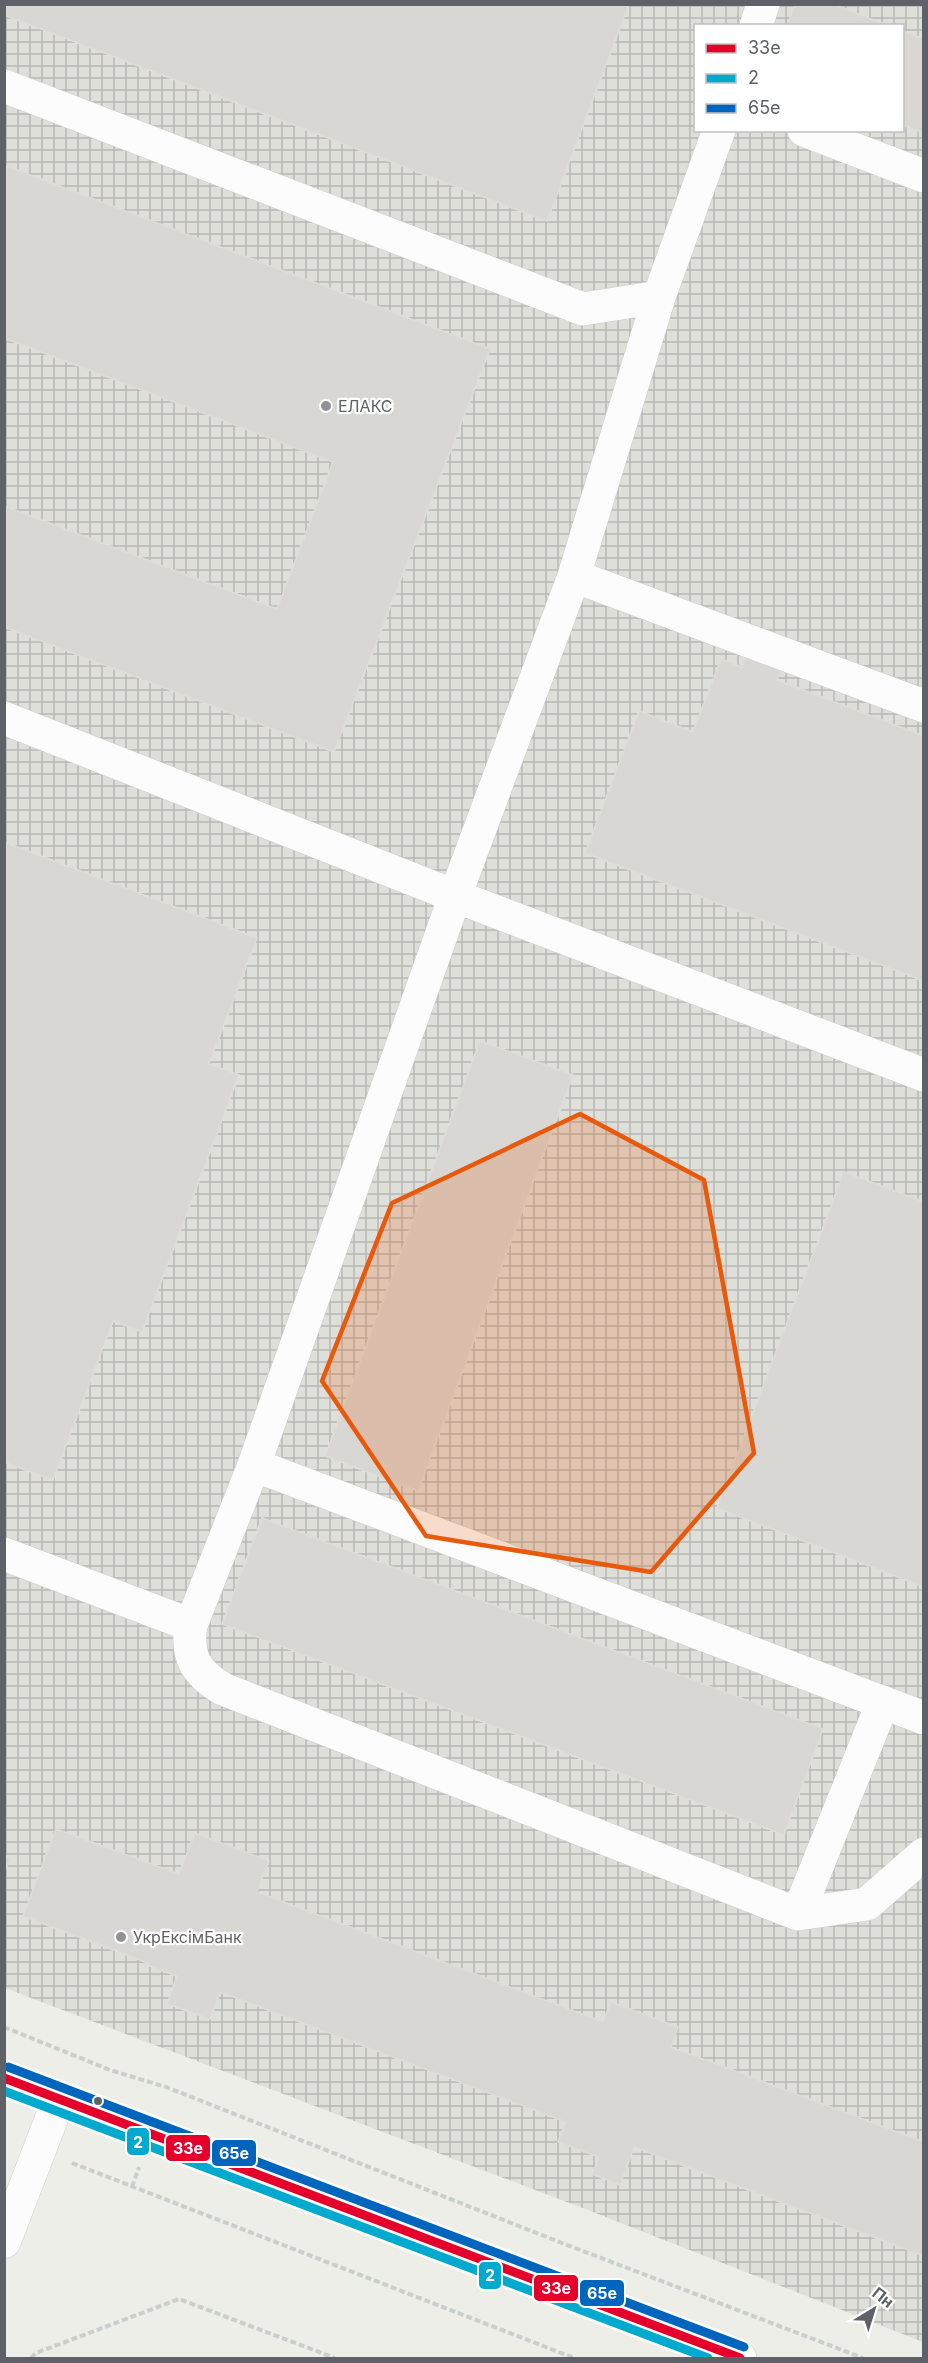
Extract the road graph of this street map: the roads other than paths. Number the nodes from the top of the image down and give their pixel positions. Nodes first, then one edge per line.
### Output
1 (763, 4) edge
2 (757, 24) edge
3 (4, 86) edge
4 (718, 132) edge
5 (809, 132) edge
6 (924, 176) edge
7 (659, 297) junction
8 (574, 576) junction
9 (924, 706) edge
10 (4, 718) edge
11 (455, 896) junction
12 (924, 1075) edge
13 (254, 1465) junction
14 (4, 1554) edge
15 (191, 1625) junction
16 (883, 1702) junction
17 (924, 1718) edge
18 (924, 1854) edge
19 (798, 1914) junction
20 (4, 2078) edge
21 (59, 2099) junction
22 (4, 2242) edge
23 (740, 2358) edge

1 - 2 street
3 - 7 street
4 - 7 street
5 - 6 street
7 - 8 street
8 - 9 street
8 - 11 street
10 - 11 street
11 - 12 street
11 - 13 street
13 - 15 street
13 - 16 street
14 - 15 street
15 - 19 street
16 - 17 street
16 - 19 street
18 - 19 street
20 - 21 street
21 - 22 street
21 - 23 street

